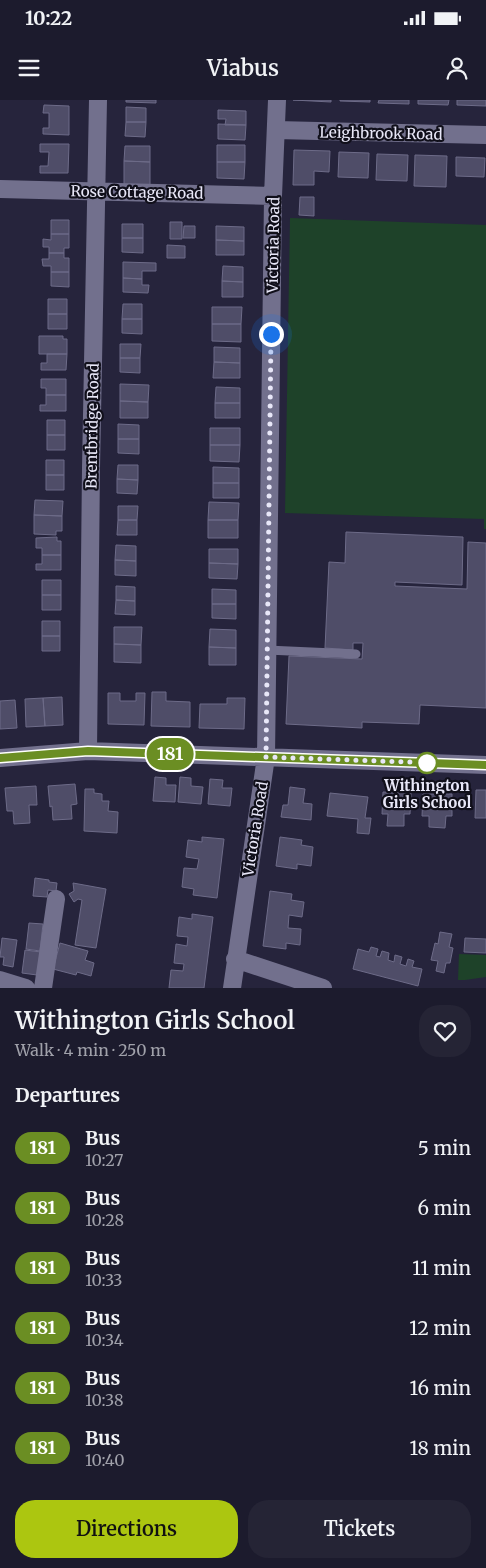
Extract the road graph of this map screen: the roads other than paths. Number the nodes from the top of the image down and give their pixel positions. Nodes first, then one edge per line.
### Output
1 (98, 100) edge
2 (277, 100) edge
3 (276, 130) junction
4 (486, 135) edge
5 (0, 189) edge
6 (97, 191) junction
7 (273, 196) junction
8 (267, 650) junction
9 (356, 654) dead end
10 (88, 751) junction
11 (266, 757) junction
12 (0, 758) edge
13 (486, 765) edge
14 (56, 900) dead end
15 (235, 959) junction
16 (0, 980) edge
17 (26, 988) edge
18 (44, 988) edge
19 (232, 988) edge
20 (323, 988) edge

1 - 6 street, Brentbridge Road
2 - 3 street, Victoria Road
3 - 4 street, Leighbrook Road
3 - 7 street, Victoria Road
5 - 6 street, Rose Cottage Road
6 - 7 street, Rose Cottage Road
6 - 10 street, Brentbridge Road
7 - 8 street, Victoria Road
8 - 9 lane
8 - 11 street, Victoria Road
10 - 11 street
10 - 12 street
11 - 13 street
11 - 15 street, Victoria Road
14 - 18 street
15 - 19 street, Victoria Road
15 - 20 street
16 - 17 street

